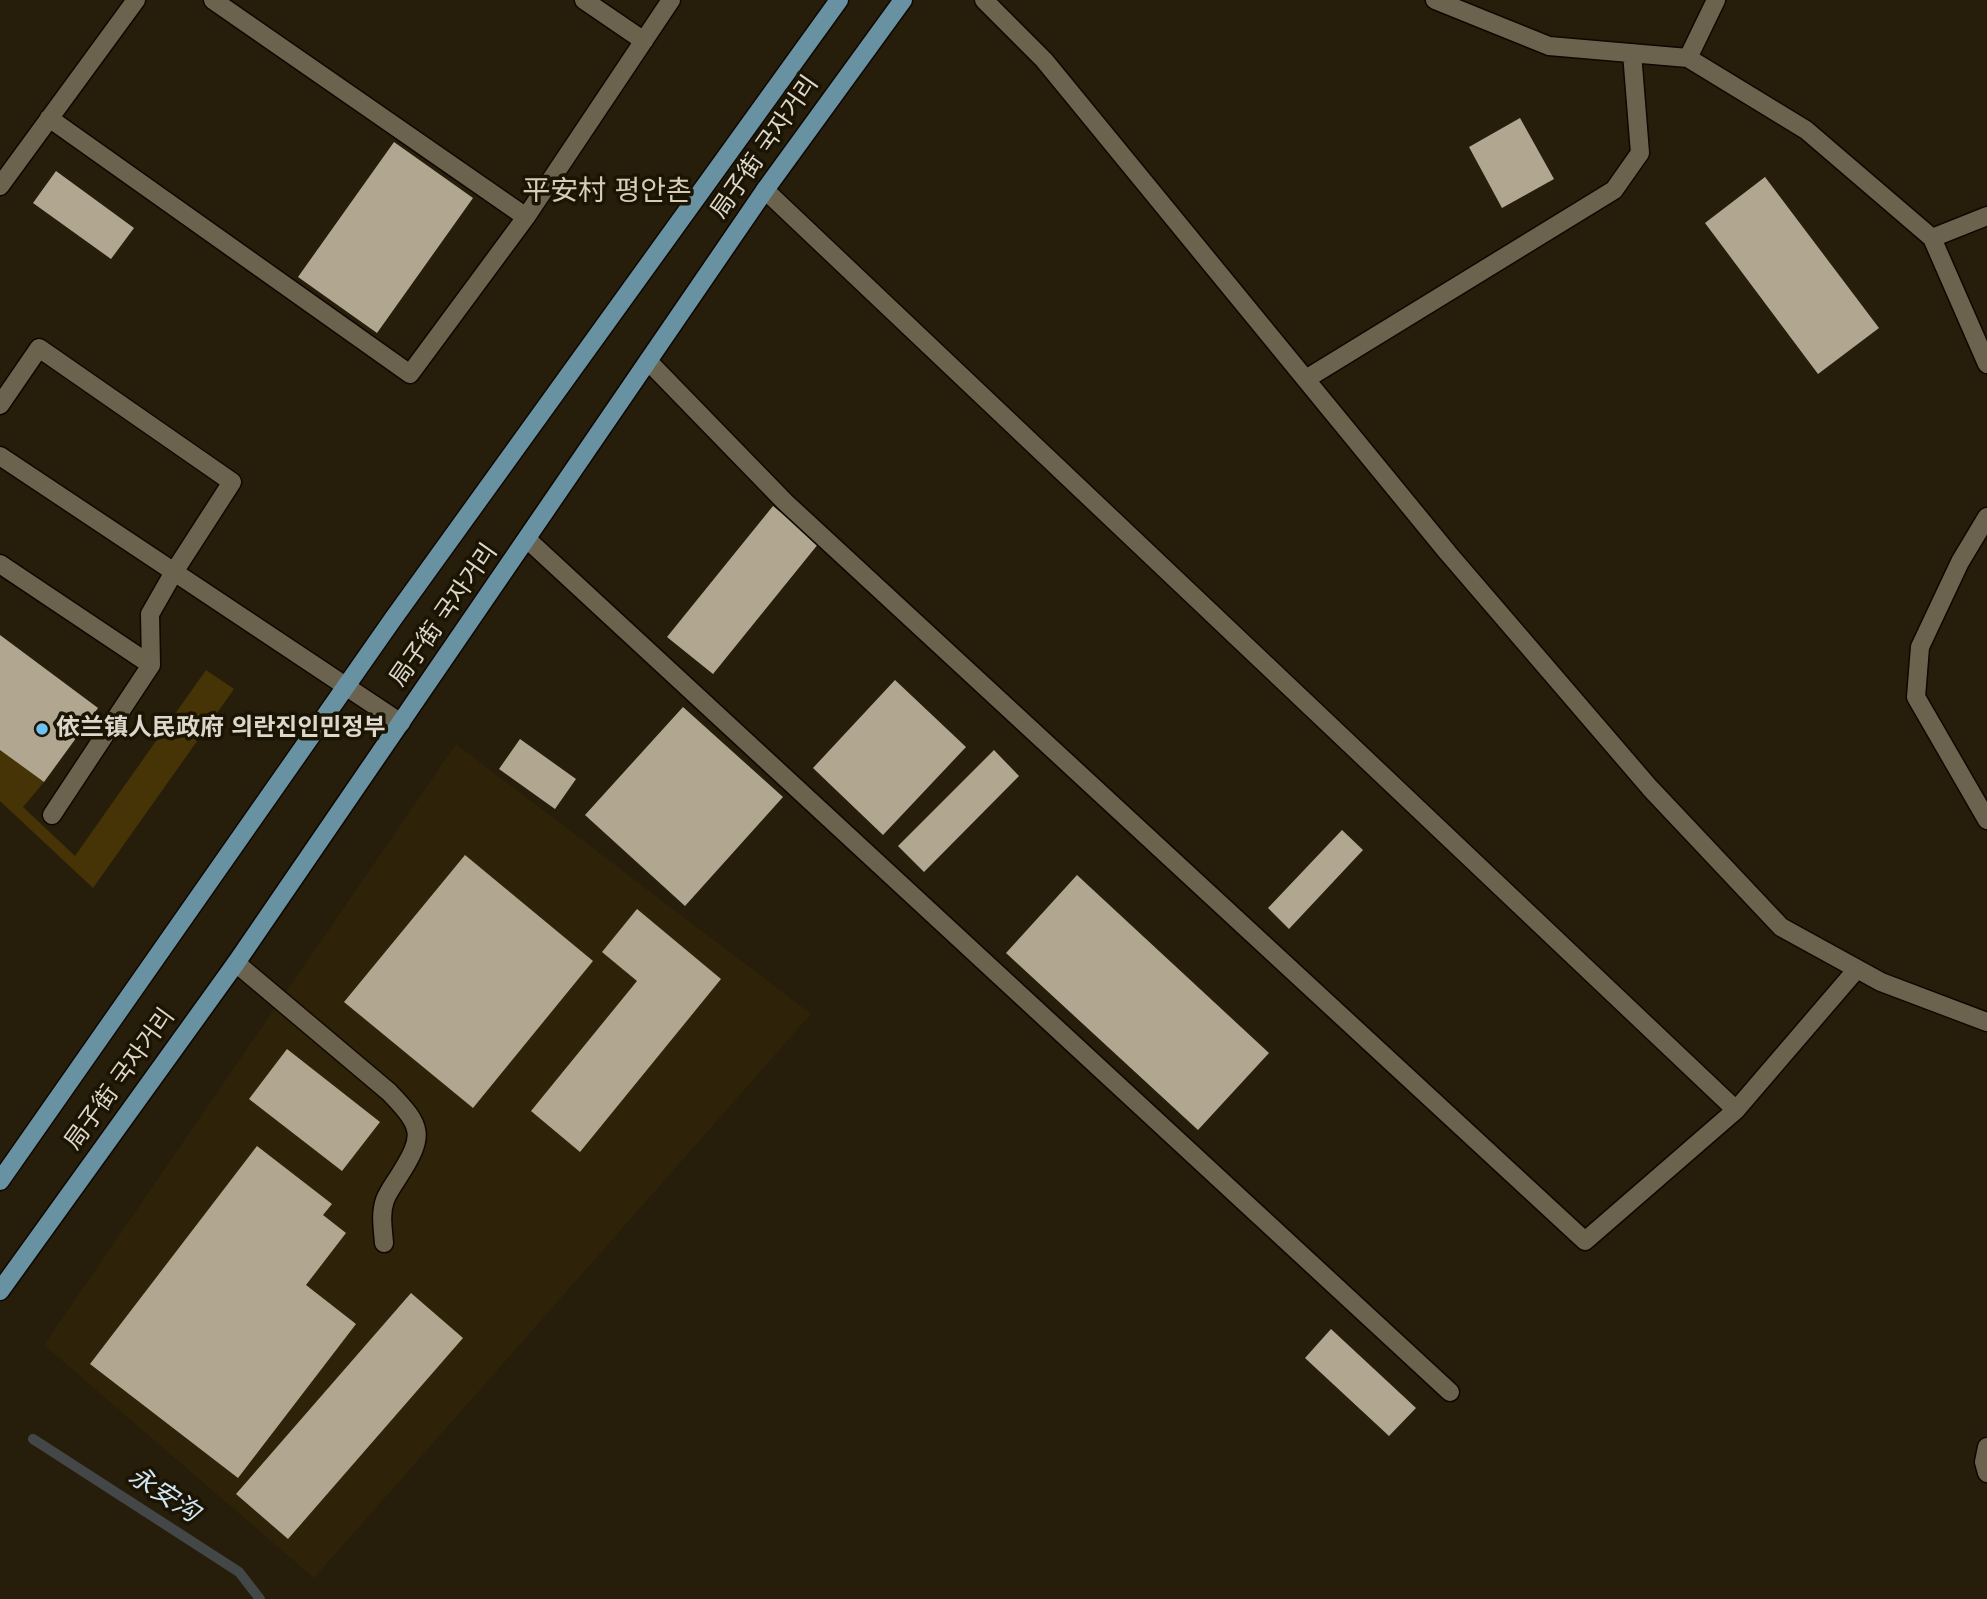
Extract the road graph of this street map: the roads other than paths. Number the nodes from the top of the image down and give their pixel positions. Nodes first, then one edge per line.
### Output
1 (136, 0) edge
2 (213, 0) edge
3 (584, 0) edge
4 (671, 0) edge
5 (839, 0) edge
6 (902, 0) edge
7 (984, 0) edge
8 (1435, 0) edge
9 (1716, 0) edge
10 (643, 41) junction
11 (1632, 53) junction
12 (1688, 58) junction
13 (49, 118) junction
14 (0, 186) edge
15 (765, 190) junction
16 (1987, 216) edge
17 (526, 217) junction
18 (1932, 238) junction
19 (648, 361) junction
20 (1987, 364) edge
21 (1306, 379) junction
22 (0, 405) edge
23 (0, 456) edge
24 (1987, 517) edge
25 (528, 540) junction
26 (0, 564) edge
27 (174, 572) junction
28 (151, 664) junction
29 (346, 686) junction
30 (401, 723) junction
31 (52, 815) dead end
32 (1987, 820) edge
33 (236, 963) junction
34 (1857, 969) junction
35 (1987, 1022) edge
36 (1736, 1110) junction
37 (0, 1181) edge
38 (384, 1243) dead end
39 (0, 1291) edge
40 (1450, 1392) dead end
41 (1987, 1447) edge
42 (1987, 1473) edge

1 - 13 street
2 - 17 street
3 - 10 street
4 - 10 street
5 - 29 main road, 局子街 국자거리
6 - 15 main road, 局子街 국자거리
7 - 21 street
8 - 11 street
9 - 12 street
10 - 17 street
11 - 12 street
11 - 21 street
12 - 18 street
13 - 14 street
13 - 17 street
15 - 19 main road, 局子街 국자거리
15 - 36 street
16 - 18 street
18 - 20 street
19 - 25 main road, 局子街 국자거리
19 - 36 street
21 - 34 street
22 - 27 street
23 - 27 street
24 - 32 street
25 - 30 main road, 局子街 국자거리
25 - 40 street
26 - 28 street
27 - 28 street
27 - 29 street
28 - 31 street
29 - 30 street
29 - 37 main road, 局子街 국자거리
30 - 33 main road, 局子街 국자거리
33 - 38 street
33 - 39 main road, 局子街 국자거리
34 - 35 street
34 - 36 street
41 - 42 street

